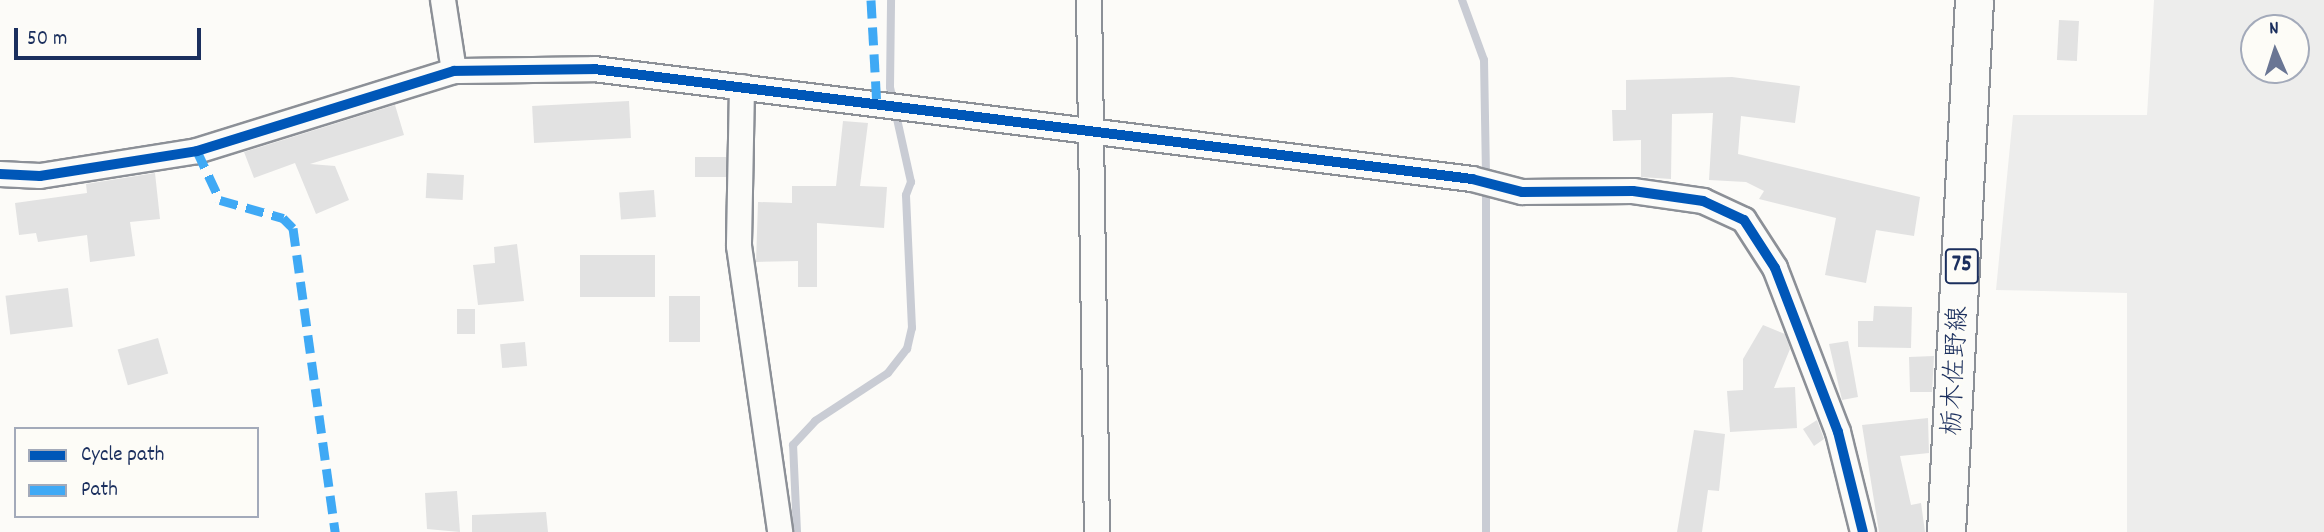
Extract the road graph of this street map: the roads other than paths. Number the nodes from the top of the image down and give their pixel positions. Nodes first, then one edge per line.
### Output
1 (443, 0) edge
2 (1089, 0) edge
3 (1974, 0) edge
4 (454, 71) junction
5 (742, 87) junction
6 (1090, 132) junction
7 (0, 174) edge
8 (780, 532) edge
9 (1097, 532) edge
10 (1863, 532) edge
11 (1946, 532) edge

1 - 4 street
2 - 6 street
3 - 11 main road, 栃木佐野線 / 75
4 - 5 street
4 - 7 street
5 - 6 street
5 - 8 street
6 - 9 street
6 - 10 street

